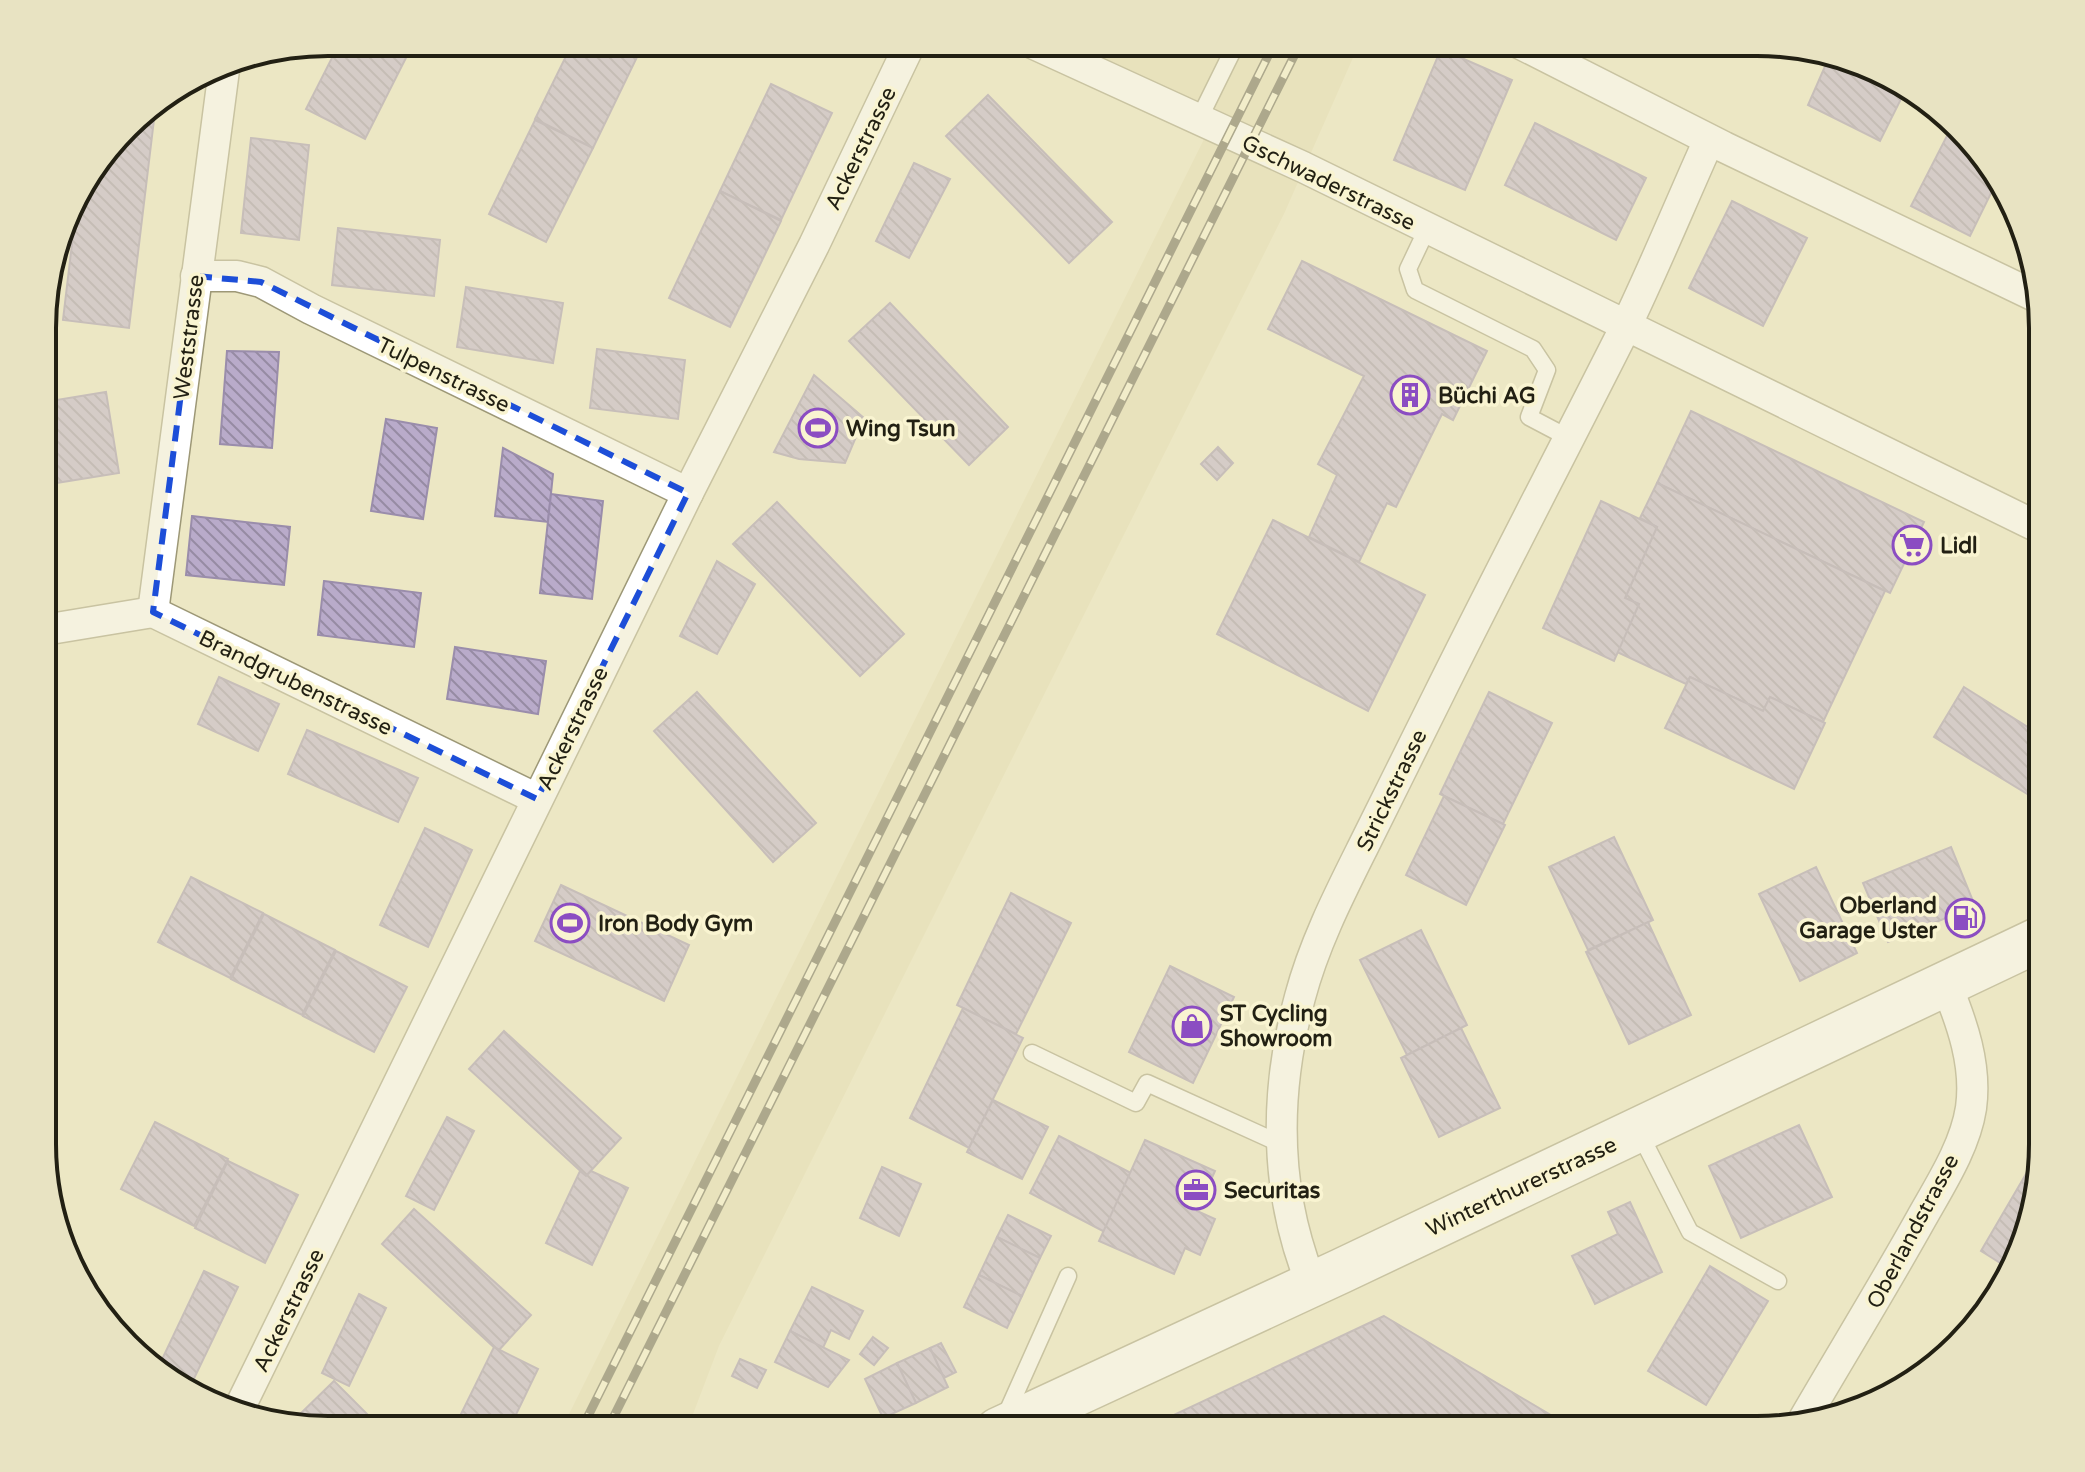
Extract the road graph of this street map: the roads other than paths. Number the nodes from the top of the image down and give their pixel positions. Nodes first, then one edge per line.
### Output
1 (904, 57) edge
2 (1063, 57) edge
3 (1230, 57) edge
4 (1577, 57) edge
5 (223, 77) edge
6 (1199, 119) junction
7 (1709, 140) junction
8 (1427, 229) junction
9 (196, 276) junction
10 (2026, 292) edge
11 (1626, 325) junction
12 (1567, 437) junction
13 (688, 493) junction
14 (2028, 522) edge
15 (153, 612) junction
16 (56, 628) edge
17 (537, 799) junction
18 (2028, 945) edge
19 (1946, 984) junction
20 (1032, 1053) dead end
21 (1639, 1131) junction
22 (1281, 1144) junction
23 (1068, 1276) dead end
24 (1778, 1281) dead end
25 (1312, 1285) junction
26 (242, 1402) edge
27 (1809, 1411) edge
28 (1006, 1415) edge
29 (1029, 1415) edge

1 - 13 street, Ackerstrasse
2 - 6 street, Gschwaderstrasse
3 - 6 lane
4 - 7 street
5 - 9 street, Weststrasse
6 - 8 street, Gschwaderstrasse
7 - 10 street
7 - 11 street
8 - 11 street, Gschwaderstrasse
8 - 12 lane
9 - 13 street, Tulpenstrasse
9 - 15 street, Weststrasse
11 - 12 street, Strickstrasse
11 - 14 street, Gschwaderstrasse
12 - 22 street, Strickstrasse
13 - 17 street, Ackerstrasse
15 - 16 street
15 - 17 street, Brandgrubenstrasse
17 - 26 street, Ackerstrasse
18 - 19 main road, Winterthurerstrasse
19 - 21 main road, Winterthurerstrasse
19 - 27 street, Oberlandstrasse
20 - 22 lane
21 - 24 lane
21 - 25 main road, Winterthurerstrasse
22 - 25 street, Strickstrasse
23 - 28 lane
25 - 29 main road, Winterthurerstrasse

